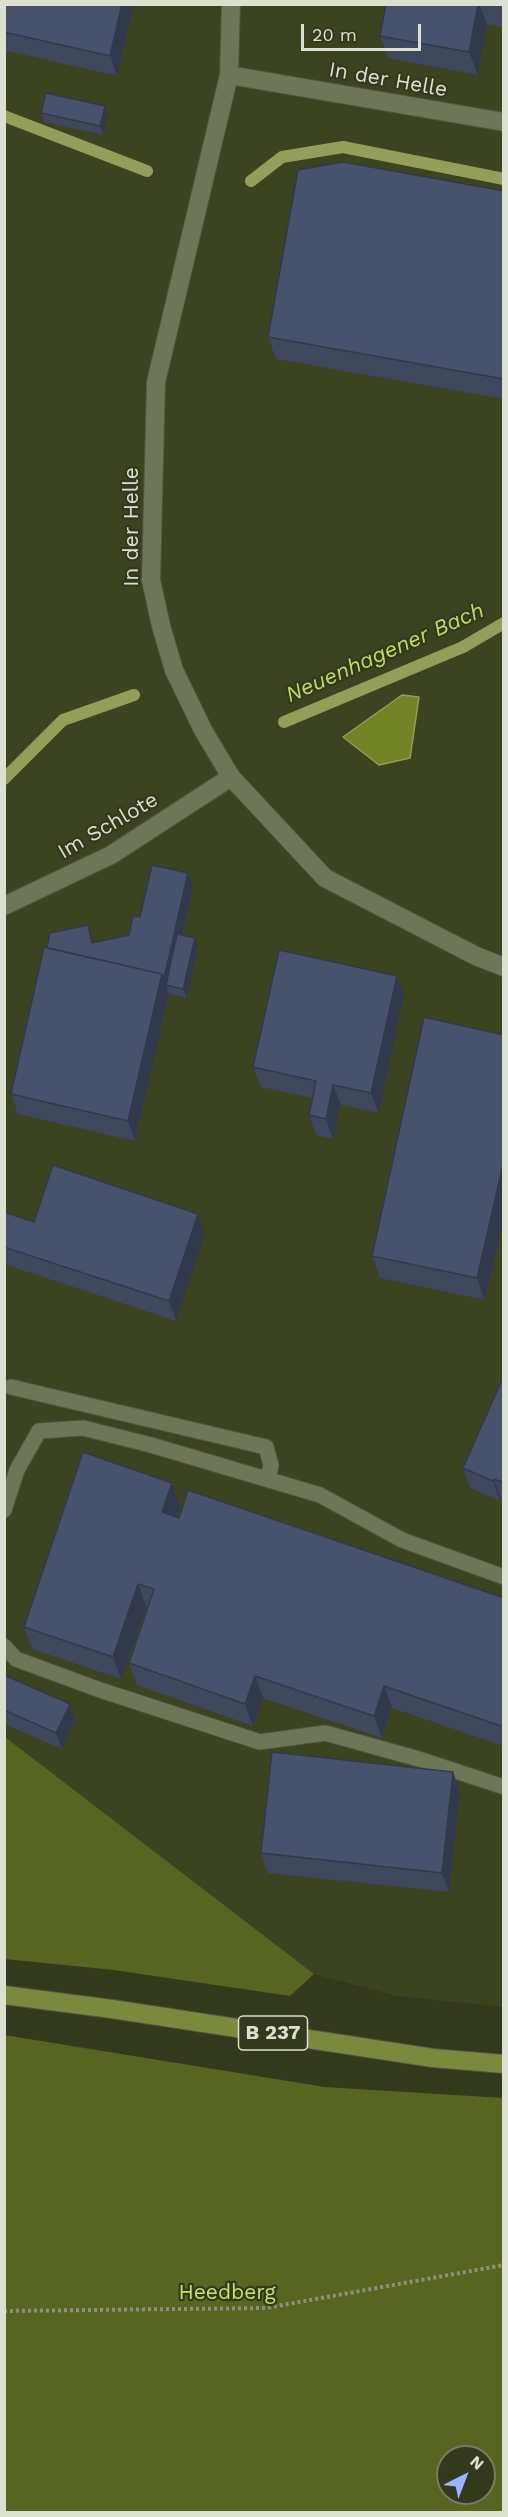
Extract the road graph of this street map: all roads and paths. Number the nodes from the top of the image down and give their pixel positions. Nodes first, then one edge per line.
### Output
1 (231, 4) edge
2 (229, 75) junction
3 (504, 122) edge
4 (231, 777) junction
5 (4, 906) edge
6 (504, 967) edge
7 (11, 1387) dead end
8 (268, 1480) junction
9 (4, 1510) edge
10 (504, 1576) edge
11 (4, 1646) edge
12 (504, 1787) edge
13 (4, 1995) edge
14 (504, 2064) edge
15 (504, 2265) edge
16 (4, 2311) edge

1 - 2 street, In der Helle
2 - 3 street, In der Helle
2 - 4 street, In der Helle
4 - 5 street, Im Schlote
4 - 6 street, In der Helle
7 - 8 lane
8 - 9 lane
8 - 10 lane
11 - 12 lane
13 - 14 main road, B 237
15 - 16 path

